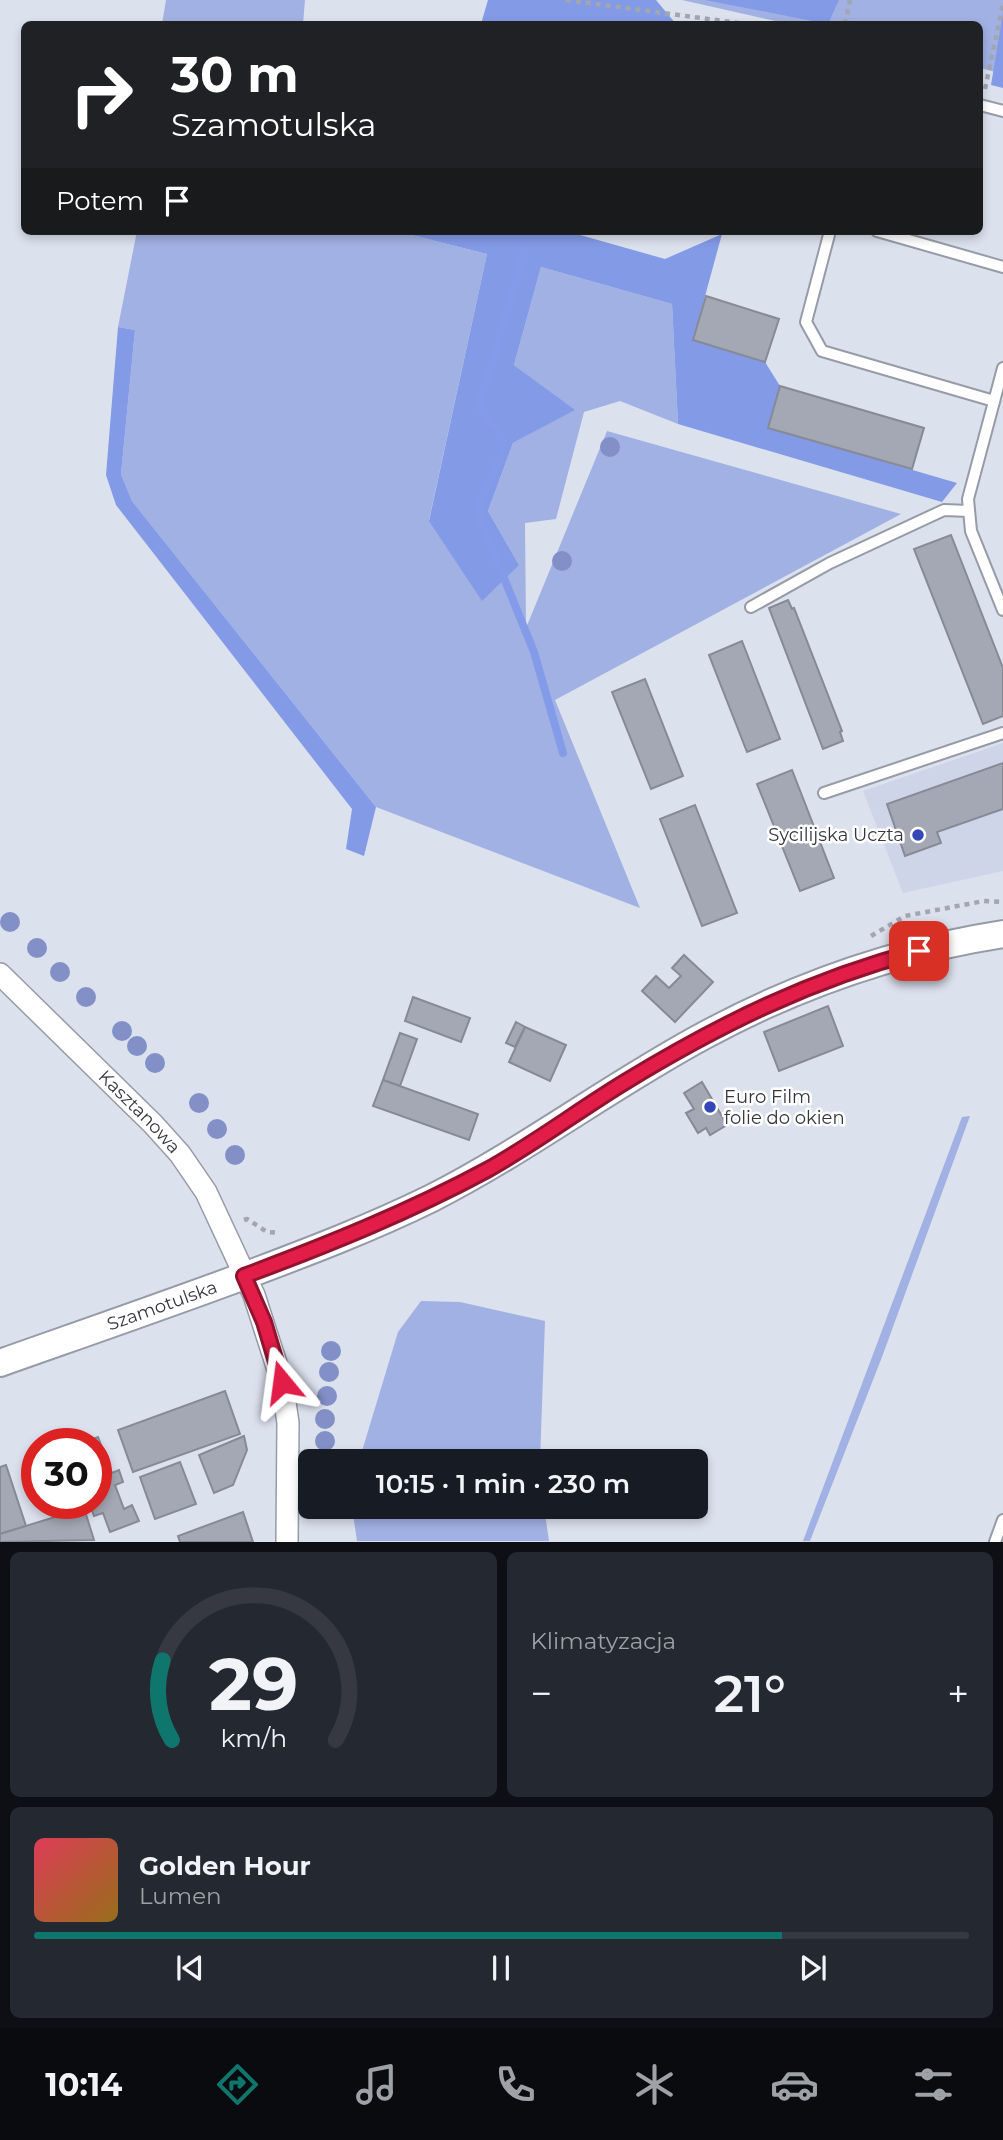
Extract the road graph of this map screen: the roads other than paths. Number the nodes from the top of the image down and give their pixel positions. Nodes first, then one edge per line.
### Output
1 (983, 106) edge
2 (1003, 111) edge
3 (829, 235) edge
4 (891, 235) edge
5 (1003, 267) edge
6 (1003, 368) edge
7 (994, 401) junction
8 (969, 511) junction
9 (751, 607) dead end
10 (1003, 610) edge
11 (1003, 733) edge
12 (824, 793) dead end
13 (1003, 934) edge
14 (0, 974) edge
15 (244, 1276) junction
16 (0, 1363) edge
17 (1003, 1520) edge
18 (287, 1542) edge
19 (995, 1542) edge

1 - 2 lane
3 - 7 lane
4 - 5 lane
6 - 7 lane
7 - 8 lane
8 - 9 lane
8 - 10 lane
11 - 12 lane
13 - 15 street, Szamotulska
14 - 15 street, Kasztanowa
15 - 16 street, Szamotulska
15 - 18 street, Kasztanowa
17 - 19 lane

